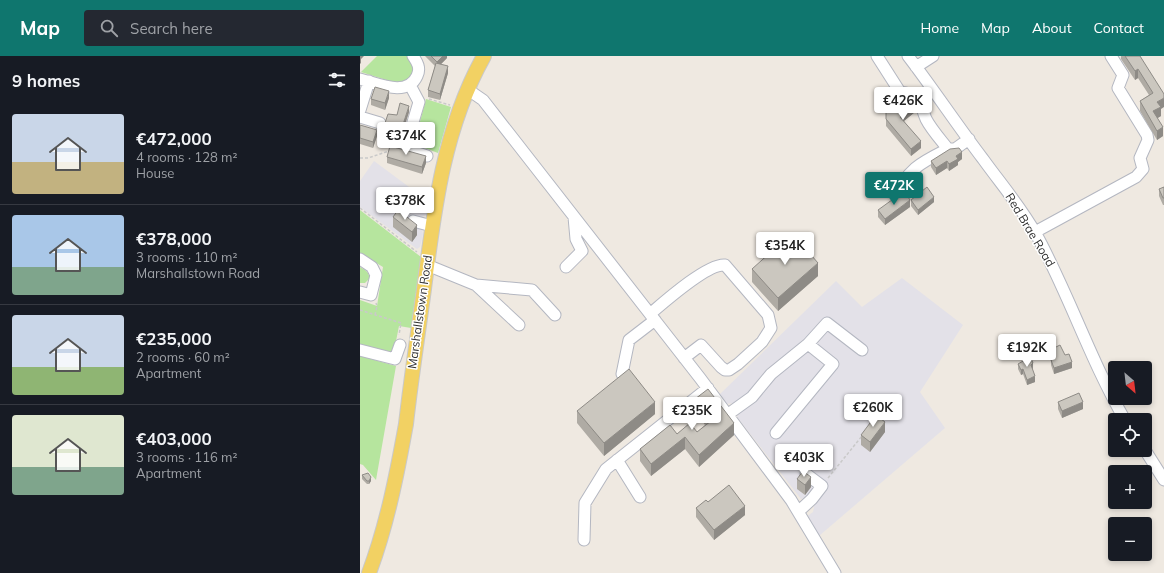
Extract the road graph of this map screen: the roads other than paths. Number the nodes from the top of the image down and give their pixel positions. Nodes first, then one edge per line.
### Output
1 (413, 56) edge
2 (484, 56) edge
3 (877, 56) edge
4 (908, 56) edge
5 (933, 56) edge
6 (1111, 56) edge
7 (916, 67) junction
8 (365, 80) edge
9 (410, 85) junction
10 (467, 89) junction
11 (360, 110) edge
12 (360, 117) edge
13 (380, 123) dead end
14 (968, 139) junction
15 (948, 149) junction
16 (427, 156) edge
17 (898, 197) edge
18 (574, 217) junction
19 (413, 221) edge
20 (432, 226) junction
21 (1035, 232) junction
22 (360, 259) edge
23 (427, 262) junction
24 (566, 267) dead end
25 (476, 285) junction
26 (360, 292) edge
27 (555, 314) dead end
28 (652, 317) junction
29 (519, 325) dead end
30 (808, 344) junction
31 (400, 345) road end
32 (360, 350) edge
33 (862, 350) dead end
34 (684, 358) junction
35 (622, 374) edge
36 (708, 388) junction
37 (1121, 413) edge
38 (727, 414) junction
39 (776, 433) dead end
40 (1149, 457) edge
41 (617, 460) junction
42 (806, 474) edge
43 (1164, 480) edge
44 (640, 497) dead end
45 (799, 511) junction
46 (584, 540) dead end
47 (369, 573) edge
48 (835, 573) edge

1 - 9 street
2 - 10 main road, Marshallstown Road
3 - 15 street
4 - 7 street, Red Brae Road
5 - 7 street
6 - 21 street
7 - 14 street, Red Brae Road
8 - 9 street
8 - 11 street
9 - 16 street
10 - 18 street
10 - 20 main road, Marshallstown Road
12 - 13 street
14 - 15 street
14 - 21 street, Red Brae Road
15 - 17 street
18 - 24 street
18 - 28 street
19 - 20 street
20 - 23 main road, Marshallstown Road
21 - 37 street, Red Brae Road
22 - 26 street
23 - 25 street
23 - 47 main road, Marshallstown Road
25 - 27 street
25 - 29 street
28 - 34 street
28 - 34 street
28 - 35 street
30 - 33 street
30 - 38 street
30 - 39 street
31 - 32 street
34 - 36 street
36 - 38 street
36 - 41 street
38 - 45 street
40 - 43 street
41 - 44 street
41 - 46 street
42 - 45 street
45 - 48 street

